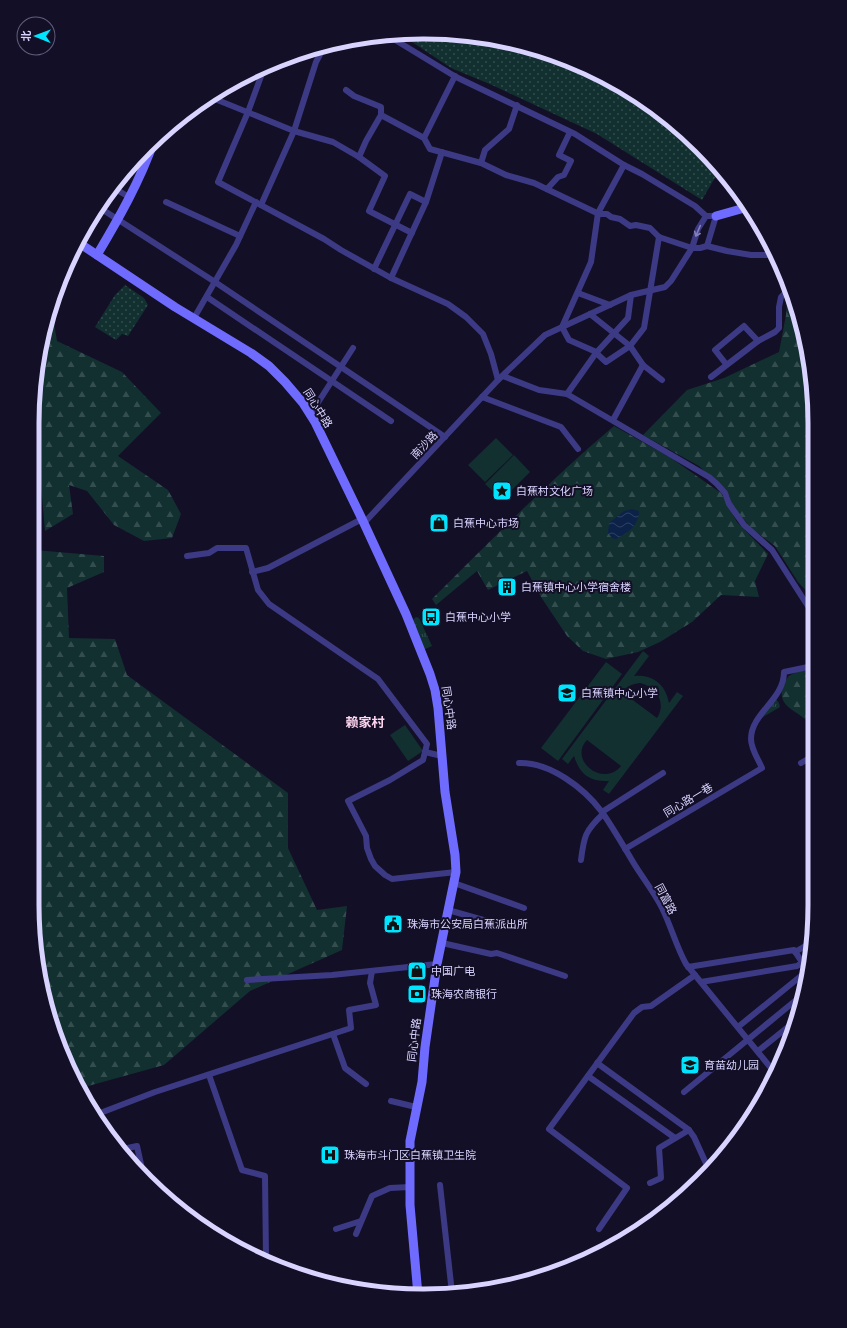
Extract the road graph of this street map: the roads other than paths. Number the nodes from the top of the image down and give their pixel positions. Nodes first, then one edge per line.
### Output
1 (396, 40) edge
2 (321, 53) edge
3 (261, 75) edge
4 (455, 76) junction
5 (346, 90) dead end
6 (217, 100) edge
7 (517, 105) junction
8 (248, 112) junction
9 (380, 115) junction
10 (294, 131) junction
11 (570, 132) junction
12 (424, 138) junction
13 (442, 152) junction
14 (359, 157) junction
15 (146, 158) edge
16 (481, 163) junction
17 (624, 165) junction
18 (547, 189) junction
19 (117, 190) edge
20 (129, 197) junction
21 (166, 202) dead end
22 (426, 202) junction
23 (259, 203) junction
24 (742, 209) edge
25 (104, 210) edge
26 (598, 213) junction
27 (706, 216) junction
28 (716, 216) junction
29 (118, 219) junction
30 (396, 224) junction
31 (412, 232) junction
32 (240, 236) junction
33 (659, 236) junction
34 (83, 245) edge
35 (707, 246) junction
36 (692, 248) junction
37 (769, 255) edge
38 (97, 256) junction
39 (374, 269) junction
40 (391, 278) junction
41 (215, 282) junction
42 (650, 291) junction
43 (578, 292) junction
44 (785, 293) edge
45 (631, 295) junction
46 (207, 296) junction
47 (610, 305) junction
48 (590, 314) junction
49 (194, 318) junction
50 (562, 327) junction
51 (614, 333) junction
52 (758, 341) junction
53 (630, 346) junction
54 (353, 348) dead end
55 (596, 353) junction
56 (726, 364) junction
57 (643, 365) junction
58 (341, 367) junction
59 (711, 377) dead end
60 (501, 378) junction
61 (662, 380) dead end
62 (332, 381) junction
63 (568, 394) junction
64 (482, 397) junction
65 (310, 414) junction
66 (613, 420) junction
67 (391, 421) dead end
68 (445, 436) junction
69 (578, 449) dead end
70 (363, 521) junction
71 (187, 556) dead end
72 (252, 572) junction
73 (808, 606) edge
74 (808, 667) edge
75 (425, 752) junction
76 (442, 756) junction
77 (808, 759) edge
78 (518, 762) dead end
79 (801, 763) dead end
80 (663, 773) dead end
81 (602, 813) junction
82 (625, 849) junction
83 (582, 860) dead end
84 (456, 872) junction
85 (454, 883) junction
86 (524, 908) dead end
87 (448, 910) junction
88 (501, 925) dead end
89 (442, 943) junction
90 (806, 946) edge
91 (795, 952) junction
92 (802, 963) joint
93 (437, 964) junction
94 (688, 967) junction
95 (372, 971) junction
96 (696, 975) junction
97 (802, 975) edge
98 (565, 976) dead end
99 (247, 980) dead end
100 (701, 982) junction
101 (796, 1000) edge
102 (738, 1026) junction
103 (788, 1026) edge
104 (333, 1034) junction
105 (748, 1039) junction
106 (758, 1051) junction
107 (597, 1063) junction
108 (772, 1068) edge
109 (210, 1075) junction
110 (588, 1076) junction
111 (366, 1084) dead end
112 (684, 1092) dead end
113 (391, 1101) dead end
114 (416, 1107) junction
115 (101, 1114) edge
116 (689, 1130) junction
117 (675, 1138) junction
118 (126, 1148) edge
119 (706, 1164) edge
120 (141, 1165) edge
121 (650, 1183) dead end
122 (440, 1185) dead end
123 (410, 1187) junction
124 (361, 1221) junction
125 (336, 1229) dead end
126 (599, 1229) dead end
127 (356, 1234) dead end
128 (266, 1255) edge
129 (451, 1288) edge
130 (418, 1289) edge

1 - 4 street
2 - 10 street
3 - 8 street
4 - 7 street
4 - 12 street
5 - 9 street
6 - 8 street
7 - 11 street
7 - 16 street
8 - 10 street
8 - 23 street
9 - 12 street
9 - 14 street
10 - 14 street
10 - 23 street
11 - 17 street
11 - 18 street
12 - 13 street
13 - 16 street
13 - 22 street
14 - 30 street
15 - 20 street
16 - 18 street
17 - 26 street
17 - 27 street
18 - 26 street
19 - 20 street
20 - 29 street
21 - 32 street
22 - 30 street
22 - 31 street
23 - 32 street
23 - 39 street
24 - 28 street
25 - 29 street
26 - 33 street
26 - 43 street
27 - 28 street
27 -> 36 street, 南沙路
28 - 35 street
29 - 38 street
29 - 41 street
30 - 31 street
30 - 39 street
31 - 40 street
32 - 41 street
33 - 36 street
33 - 42 street
34 - 38 street, 同心中路
35 - 36 street
35 - 37 street
36 - 42 street, 南沙路
38 - 49 street, 同心中路
39 - 40 street
40 - 60 street
41 - 46 street
41 - 58 street
42 - 45 street, 南沙路
42 - 53 street
43 - 47 street
43 - 50 street
44 - 52 street
45 - 47 street, 南沙路
45 - 51 street
46 - 49 street
46 - 62 street
47 - 48 street, 南沙路
48 - 50 street, 南沙路
48 - 51 street
49 - 65 street, 同心中路
50 - 55 street
50 - 60 street, 南沙路
51 - 53 street
51 - 55 street
52 - 56 street
52 - 56 street
53 - 55 street
53 - 57 street
54 - 58 street
55 - 63 street
56 - 59 street
57 - 61 street
57 - 66 street
58 - 62 street
58 - 68 street
60 - 63 street
60 - 64 street, 南沙路
62 - 65 street
62 - 67 street
63 - 66 street
64 - 68 street, 南沙路
64 - 69 street
65 - 70 street, 同心中路
66 - 73 street
68 - 70 street, 南沙路
70 - 72 street, 南沙路
70 - 76 street, 同心中路
71 - 72 street
72 - 75 street
74 - 82 street, 同心路一巷
75 - 76 street
75 - 84 street
76 - 84 street, 同心中路
77 - 79 street
78 - 81 street, 同富路
80 - 81 street
81 - 82 street, 同富路
81 - 83 street
82 - 94 street, 同富路
84 - 85 street, 同心中路
85 - 86 street
85 - 87 street, 同心中路
87 - 88 street
87 - 89 street, 同心中路
89 - 93 street, 同心中路
89 - 98 street
90 - 91 street
91 - 92 street
91 - 94 street
92 - 100 street
93 - 95 street
93 - 114 street, 同心中路
94 - 96 street, 同富路
95 - 99 street
95 - 104 street
96 - 100 street, 同富路
96 - 107 street
97 - 102 street
100 - 102 street, 同富路
101 - 105 street
102 - 105 street, 同富路
103 - 106 street
104 - 109 street
104 - 111 street
105 - 106 street, 同富路
105 - 112 street
106 - 108 street, 同富路
107 - 110 street
107 - 116 street
109 - 115 street
109 - 128 street
110 - 117 street
110 - 126 street
113 - 114 street
114 - 123 street, 同心中路
116 - 117 street
116 - 119 street
117 - 121 street
118 - 120 street
122 - 129 street
123 - 124 street
123 - 130 street, 同心中路
124 - 125 street
124 - 127 street

